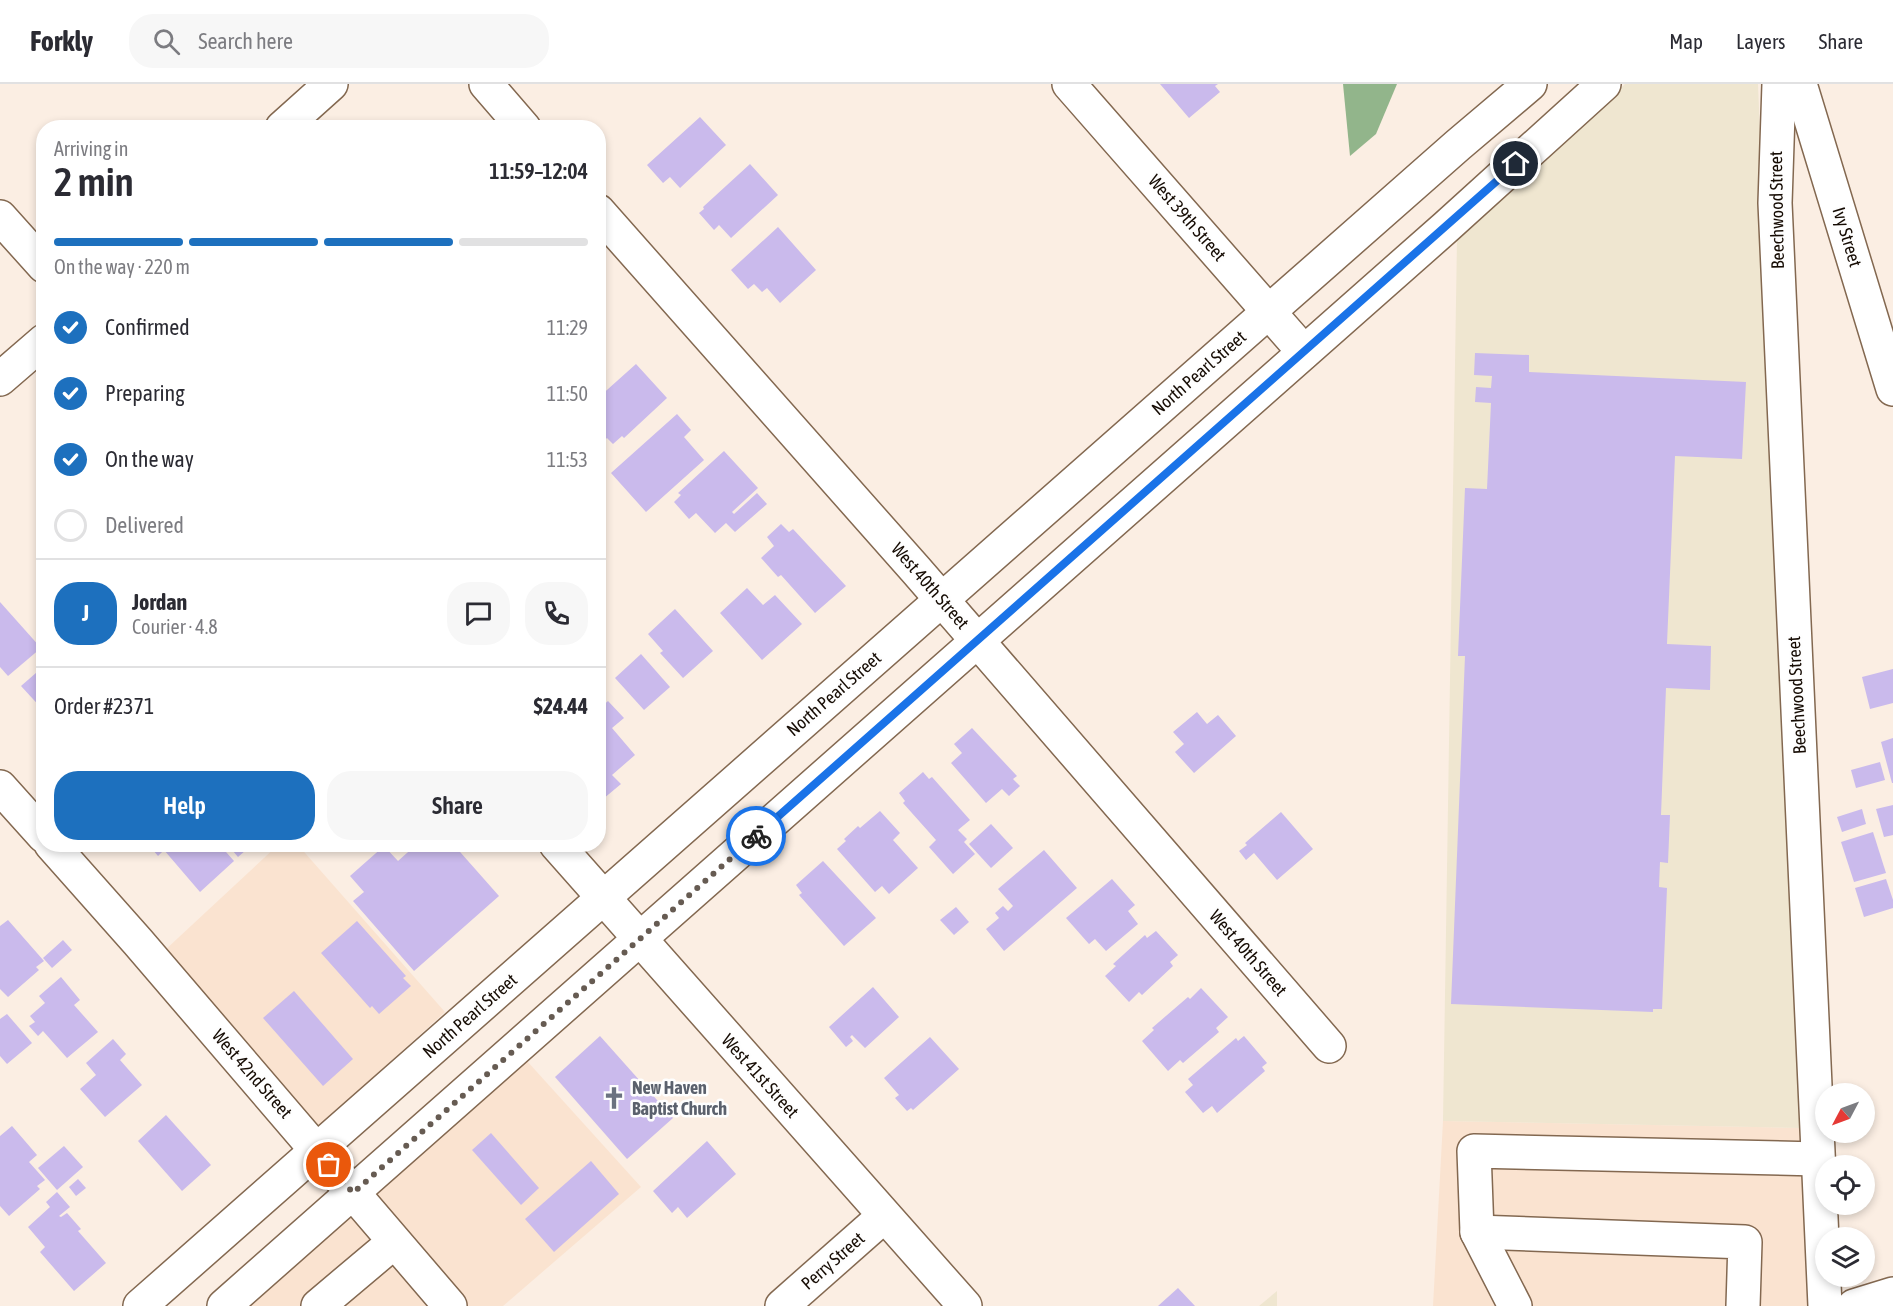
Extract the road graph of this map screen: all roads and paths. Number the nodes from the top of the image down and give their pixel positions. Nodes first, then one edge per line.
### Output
1 (331, 84) edge
2 (486, 84) edge
3 (1070, 84) edge
4 (1530, 84) edge
5 (1604, 84) edge
6 (1779, 84) edge
7 (1800, 84) edge
8 (291, 120) edge
9 (517, 120) edge
10 (0, 217) edge
11 (606, 220) edge
12 (36, 257) edge
13 (1269, 312) junction
14 (36, 348) edge
15 (1304, 352) junction
16 (0, 379) edge
17 (1893, 389) edge
18 (941, 600) junction
19 (977, 641) junction
20 (0, 787) edge
21 (36, 827) edge
22 (58, 852) edge
23 (562, 852) edge
24 (603, 898) junction
25 (639, 940) junction
26 (1329, 1046) dead end
27 (317, 1150) junction
28 (1818, 1155) edge
29 (1815, 1159) edge
30 (353, 1193) junction
31 (1821, 1215) edge
32 (884, 1216) junction
33 (1477, 1232) junction
34 (394, 1242) junction
35 (1893, 1294) edge
36 (331, 1302) edge
37 (140, 1306) edge
38 (224, 1306) edge
39 (450, 1306) edge
40 (782, 1306) edge
41 (965, 1306) edge
42 (1515, 1306) edge
43 (1743, 1306) edge
44 (1825, 1306) edge
45 (1854, 1306) edge

1 - 8 street
2 - 9 street
3 - 13 street, West 39th Street
4 - 13 street, North Pearl Street
5 - 15 street
6 - 28 street, Beechwood Street
7 - 17 street, Ivy Street
10 - 12 street
11 - 18 street, West 40th Street
13 - 15 street, West 39th Street
13 - 18 street, North Pearl Street
14 - 16 street
15 - 19 street
18 - 19 street, West 40th Street
18 - 24 street, North Pearl Street
19 - 25 street
19 - 26 street, West 40th Street
20 - 21 street
22 - 27 street, West 42nd Street
23 - 24 street, West 41st Street
24 - 25 street, West 41st Street
24 - 27 street, North Pearl Street
25 - 30 street
25 - 32 street, West 41st Street
27 - 30 street, West 42nd Street
27 - 37 street, North Pearl Street
29 - 33 street
30 - 34 street, West 42nd Street
30 - 38 street
31 - 44 street, Beechwood Street
32 - 40 street, Perry Street
32 - 41 street, West 41st Street
33 - 42 street
33 - 43 street
34 - 36 street
34 - 39 street, West 42nd Street
35 - 45 street

